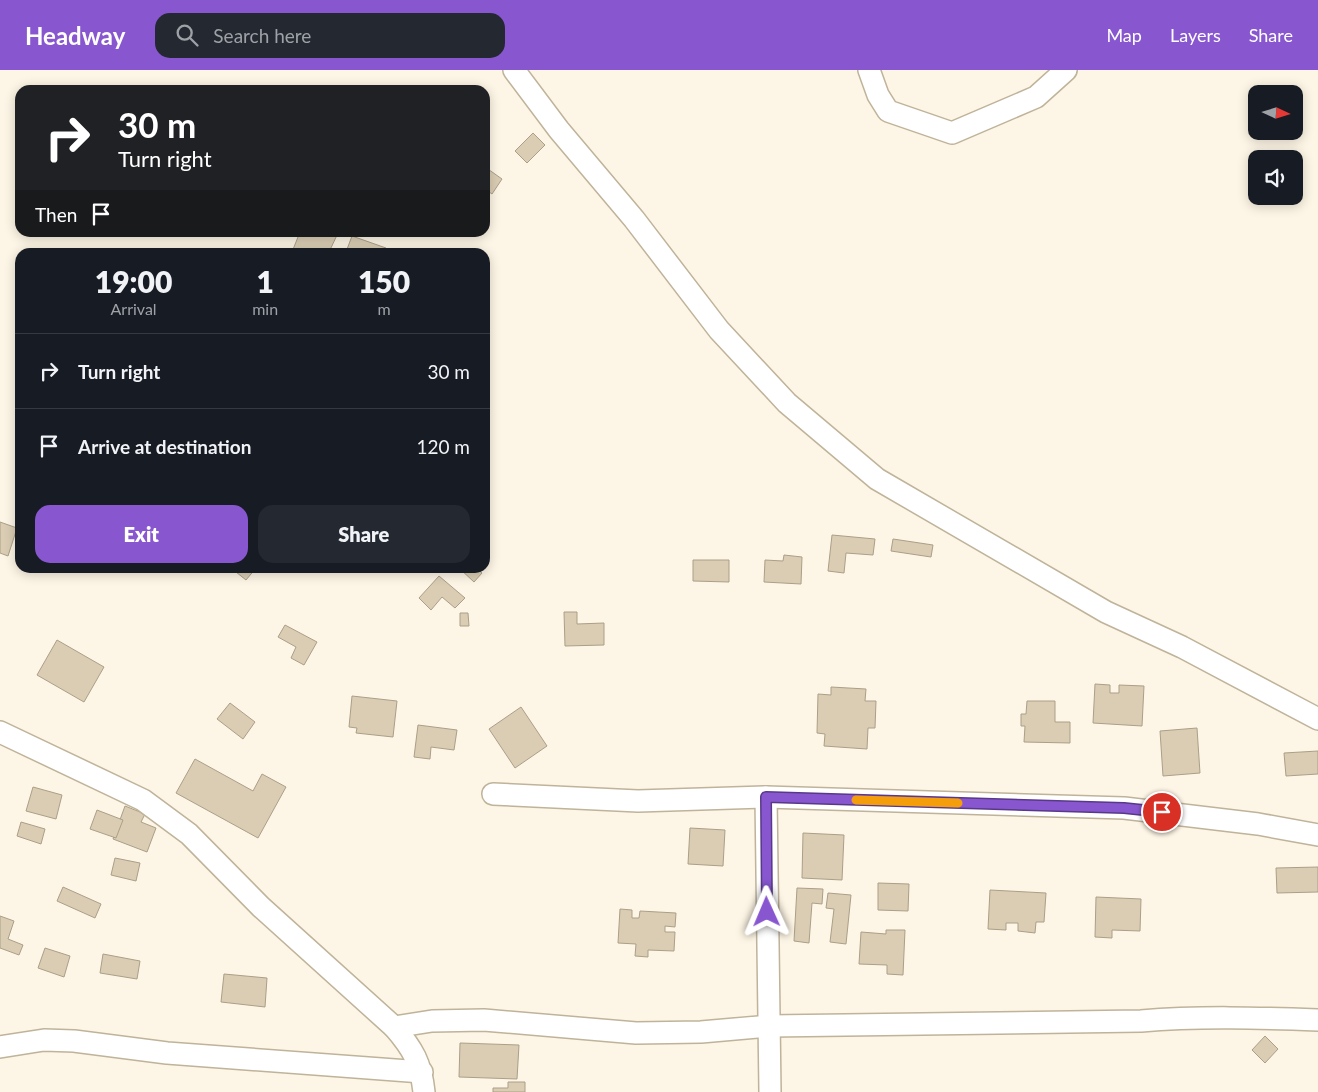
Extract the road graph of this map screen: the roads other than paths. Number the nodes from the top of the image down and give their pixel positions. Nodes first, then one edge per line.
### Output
1 (514, 70) edge
2 (869, 70) edge
3 (1066, 70) edge
4 (1318, 718) edge
5 (0, 732) edge
6 (494, 794) dead end
7 (766, 797) junction
8 (1318, 835) edge
9 (1318, 1020) edge
10 (769, 1026) junction
11 (394, 1027) junction
12 (0, 1047) edge
13 (423, 1082) edge
14 (770, 1092) edge

1 - 4 street
2 - 3 street
5 - 11 street
6 - 7 street
7 - 8 street
7 - 10 street
9 - 10 street
10 - 11 street
10 - 14 street
11 - 13 street
12 - 13 street

